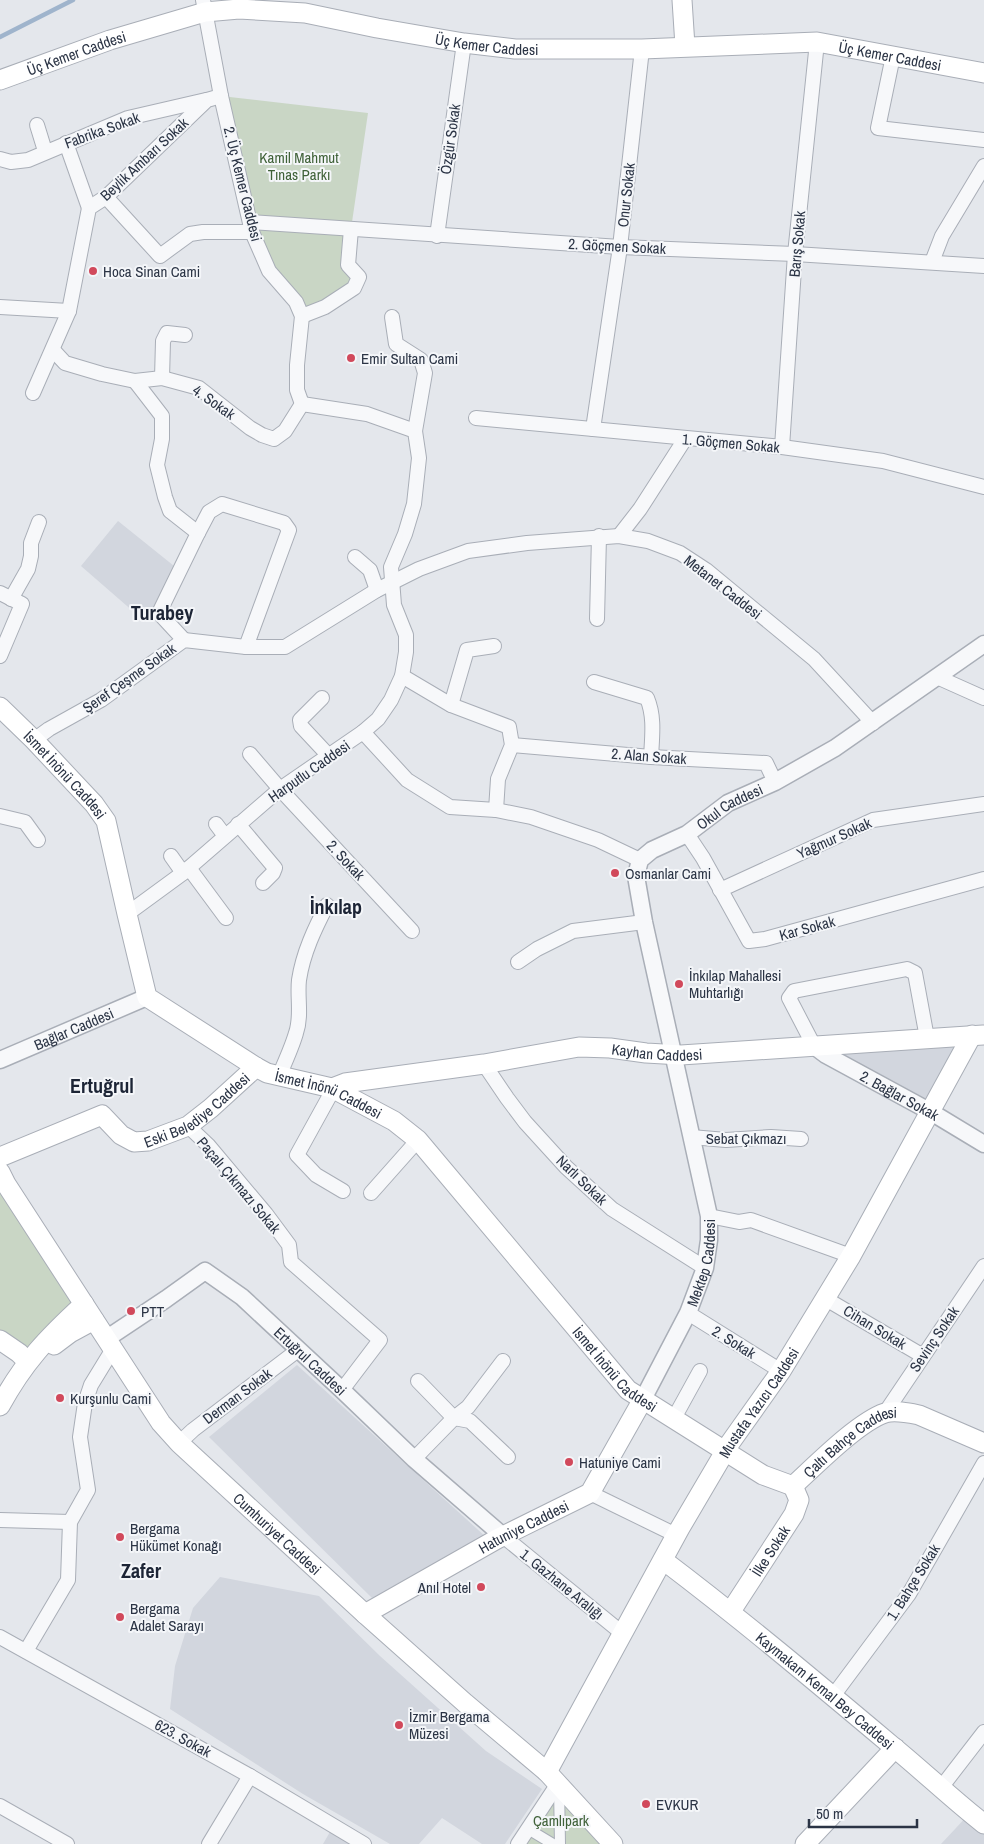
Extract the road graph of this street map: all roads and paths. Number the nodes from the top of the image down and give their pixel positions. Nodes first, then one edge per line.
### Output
1 (682, 0) edge
2 (204, 6) edge
3 (464, 42) junction
4 (817, 42) junction
5 (685, 46) junction
6 (642, 49) junction
7 (893, 56) junction
8 (984, 73) edge
9 (0, 80) edge
10 (221, 96) junction
11 (207, 100) junction
12 (37, 125) dead end
13 (984, 140) edge
14 (66, 143) junction
15 (45, 151) junction
16 (0, 159) edge
17 (984, 166) edge
18 (106, 197) junction
19 (89, 208) junction
20 (251, 227) junction
21 (351, 230) junction
22 (437, 236) junction
23 (620, 247) junction
24 (795, 254) junction
25 (932, 262) junction
26 (984, 266) edge
27 (0, 307) edge
28 (69, 312) junction
29 (302, 316) junction
30 (392, 317) dead end
31 (185, 335) dead end
32 (53, 350) junction
33 (162, 378) junction
34 (136, 381) junction
35 (33, 393) dead end
36 (302, 404) junction
37 (476, 418) dead end
38 (594, 429) junction
39 (415, 431) junction
40 (685, 439) junction
41 (782, 447) junction
42 (984, 487) edge
43 (39, 522) dead end
44 (198, 533) junction
45 (599, 536) junction
46 (619, 536) junction
47 (356, 557) dead end
48 (392, 582) junction
49 (377, 590) junction
50 (5, 596) edge
51 (597, 619) dead end
52 (184, 640) junction
53 (984, 644) edge
54 (494, 646) dead end
55 (246, 647) junction
56 (0, 656) edge
57 (402, 676) junction
58 (937, 678) junction
59 (594, 682) dead end
60 (322, 698) dead end
61 (984, 698) edge
62 (451, 705) junction
63 (0, 707) edge
64 (873, 723) junction
65 (364, 732) junction
66 (34, 740) junction
67 (512, 744) junction
68 (250, 754) dead end
69 (330, 756) junction
70 (651, 757) junction
71 (776, 782) junction
72 (280, 789) junction
73 (984, 804) edge
74 (496, 810) junction
75 (0, 816) edge
76 (216, 824) dead end
77 (238, 824) junction
78 (687, 834) junction
79 (225, 836) junction
80 (38, 840) dead end
81 (171, 856) dead end
82 (640, 860) junction
83 (186, 870) junction
84 (984, 880) edge
85 (263, 883) dead end
86 (720, 890) junction
87 (327, 905) dead end
88 (126, 914) junction
89 (226, 918) dead end
90 (644, 922) junction
91 (412, 931) dead end
92 (518, 962) dead end
93 (147, 997) junction
94 (978, 1035) edge
95 (927, 1038) junction
96 (814, 1046) junction
97 (672, 1055) junction
98 (0, 1060) edge
99 (484, 1064) junction
100 (256, 1067) junction
101 (279, 1076) junction
102 (332, 1088) junction
103 (931, 1112) junction
104 (188, 1126) junction
105 (691, 1137) junction
106 (801, 1138) dead end
107 (418, 1140) junction
108 (984, 1144) edge
109 (0, 1157) edge
110 (0, 1172) edge
111 (343, 1192) dead end
112 (371, 1193) dead end
113 (709, 1216) junction
114 (852, 1256) junction
115 (984, 1266) edge
116 (705, 1268) junction
117 (826, 1299) junction
118 (84, 1304) junction
119 (688, 1313) junction
120 (94, 1320) junction
121 (0, 1340) edge
122 (109, 1344) junction
123 (298, 1350) junction
124 (923, 1356) junction
125 (27, 1361) junction
126 (503, 1361) dead end
127 (700, 1371) dead end
128 (781, 1371) junction
129 (418, 1381) dead end
130 (342, 1390) junction
131 (642, 1400) junction
132 (0, 1406) edge
133 (885, 1413) junction
134 (454, 1418) junction
135 (673, 1420) junction
136 (179, 1443) junction
137 (984, 1443) edge
138 (724, 1452) junction
139 (508, 1457) dead end
140 (414, 1459) junction
141 (984, 1463) edge
142 (793, 1486) junction
143 (590, 1493) junction
144 (0, 1520) edge
145 (70, 1522) junction
146 (676, 1535) junction
147 (503, 1536) junction
148 (663, 1560) junction
149 (731, 1611) junction
150 (364, 1614) junction
151 (622, 1633) junction
152 (0, 1637) edge
153 (26, 1651) junction
154 (833, 1696) junction
155 (984, 1732) edge
156 (895, 1748) junction
157 (250, 1776) junction
158 (553, 1777) junction
159 (940, 1789) junction
160 (0, 1806) edge
161 (984, 1824) edge
162 (528, 1829) junction
163 (67, 1844) edge
164 (209, 1844) edge
165 (364, 1844) edge
166 (518, 1844) edge
167 (553, 1844) edge
168 (560, 1844) edge
169 (613, 1844) edge
170 (805, 1844) edge

1 - 5 main road
2 - 3 main road, Üç Kemer Caddesi
2 - 9 main road, Üç Kemer Caddesi
2 - 10 street, 2. Üç Kemer Caddesi
3 - 6 main road, Üç Kemer Caddesi
3 - 22 street, Özgür Sokak
4 - 5 main road, Üç Kemer Caddesi
4 - 7 main road, Üç Kemer Caddesi
4 - 24 street, Barış Sokak
5 - 6 main road, Üç Kemer Caddesi
6 - 23 street, Onur Sokak
7 - 8 main road, Üç Kemer Caddesi
7 - 13 street
10 - 11 street, Beylik Ambarı Sokak
10 - 20 street, 2. Üç Kemer Caddesi
11 - 14 street, Fabrika Sokak
11 - 18 street, Beylik Ambarı Sokak
12 - 15 street
14 - 15 street, Fabrika Sokak
14 - 19 street
15 - 16 street, Fabrika Sokak
17 - 25 street
18 - 19 street, Beylik Ambarı Sokak
18 - 20 street, 2. Göçmen Sokak
19 - 28 street, Beylik Ambarı Sokak
20 - 21 street, 2. Göçmen Sokak
20 - 29 street, 2. Üç Kemer Caddesi
21 - 22 street, 2. Göçmen Sokak
21 - 29 street
22 - 23 street, 2. Göçmen Sokak
23 - 24 street, 2. Göçmen Sokak
23 - 38 street, Onur Sokak
24 - 25 street, 2. Göçmen Sokak
24 - 41 street, Barış Sokak
25 - 26 street, 2. Göçmen Sokak
27 - 28 street
28 - 32 street, Beylik Ambarı Sokak
29 - 36 street
30 - 39 street, Harputlu Caddesi
31 - 33 street
32 - 34 street, 4. Sokak
32 - 35 street, Beylik Ambarı Sokak
33 - 34 street, 4. Sokak
33 - 36 street, 4. Sokak
34 - 44 street
36 - 39 street
37 - 38 street, 1. Göçmen Sokak
38 - 40 street, 1. Göçmen Sokak
39 - 48 street, Harputlu Caddesi
40 - 41 street, 1. Göçmen Sokak
40 - 46 street
41 - 42 street, 1. Göçmen Sokak
43 - 50 street
44 - 52 street
44 - 55 street
45 - 46 street, Metanet Caddesi
45 - 48 street, Metanet Caddesi
45 - 51 street
46 - 64 street, Metanet Caddesi
47 - 49 street
48 - 49 street, Şeref Çeşme Sokak
48 - 57 street, Harputlu Caddesi
49 - 55 street, Şeref Çeşme Sokak
50 - 56 street
52 - 55 street, Şeref Çeşme Sokak
52 - 66 street, Şeref Çeşme Sokak
53 - 58 street, Okul Caddesi
54 - 62 street
57 - 62 street
57 - 65 street, Harputlu Caddesi
58 - 61 street
58 - 64 street, Okul Caddesi
59 - 70 street
60 - 69 street
62 - 67 street
63 - 66 main road, İsmet İnönü Caddesi
64 - 71 street, Okul Caddesi
65 - 69 street, Harputlu Caddesi
65 - 74 street
66 - 88 main road, İsmet İnönü Caddesi
67 - 70 street, 2. Alan Sokak
67 - 74 street
68 - 72 street, 2. Sokak
69 - 72 street, Harputlu Caddesi
70 - 71 street, 2. Alan Sokak
71 - 78 street, Okul Caddesi
72 - 77 street, Harputlu Caddesi
72 - 91 street, 2. Sokak
73 - 86 street, Yağmur Sokak
74 - 82 street
75 - 80 street
76 - 79 street
77 - 79 street, Harputlu Caddesi
77 - 85 street
78 - 82 street, Okul Caddesi
78 - 86 street, Kar Sokak
79 - 83 street, Harputlu Caddesi
81 - 83 street
82 - 90 street
83 - 88 street, Harputlu Caddesi
83 - 89 street
84 - 86 street, Kar Sokak
87 - 101 street
88 - 93 main road, İsmet İnönü Caddesi
90 - 92 street
90 - 97 street
93 - 98 street, Bağlar Caddesi
93 - 100 main road, İsmet İnönü Caddesi
94 - 95 main road, Kayhan Caddesi
94 - 103 main road, Mustafa Yazıcı Caddesi
95 - 96 main road, Kayhan Caddesi
95 - 96 street
96 - 97 main road, Kayhan Caddesi
96 - 103 street, 2. Bağlar Sokak
97 - 99 main road, Kayhan Caddesi
97 - 105 street, Mektep Caddesi
99 - 102 main road, Kayhan Caddesi
99 - 116 street, Narlı Sokak
100 - 101 main road, İsmet İnönü Caddesi
100 - 104 main road, Eski Belediye Caddesi
101 - 102 main road, İsmet İnönü Caddesi
102 - 107 main road, İsmet İnönü Caddesi
102 - 111 street
103 - 108 street, 2. Bağlar Sokak
103 - 114 main road, Mustafa Yazıcı Caddesi
104 - 109 main road, Eski Belediye Caddesi
104 - 130 street, Paçalı Çıkmazı Sokak
105 - 106 street, Sebat Çıkmazı
105 - 113 street, Mektep Caddesi
107 - 112 street
107 - 131 main road, İsmet İnönü Caddesi
110 - 118 main road, Cumhuriyet Caddesi
113 - 114 street
113 - 116 street, Mektep Caddesi
114 - 117 main road, Mustafa Yazıcı Caddesi
115 - 124 street, Sevinç Sokak
116 - 119 street, Mektep Caddesi
117 - 124 street, Cihan Sokak
117 - 128 main road, Mustafa Yazıcı Caddesi
118 - 120 main road, Cumhuriyet Caddesi
118 - 125 main road
119 - 128 street, 2. Sokak
119 - 131 street, Mektep Caddesi
120 - 122 main road, Cumhuriyet Caddesi
120 - 125 main road
121 - 125 main road
122 - 123 street, Ertuğrul Caddesi
122 - 136 main road, Cumhuriyet Caddesi
122 - 145 street
123 - 130 street, Ertuğrul Caddesi
123 - 136 street, Derman Sokak
124 - 133 street, Sevinç Sokak
125 - 132 main road
126 - 134 street
127 - 135 street
128 - 138 main road, Mustafa Yazıcı Caddesi
129 - 134 street
130 - 140 street, Ertuğrul Caddesi
131 - 135 main road, İsmet İnönü Caddesi
131 - 143 main road
133 - 137 main road, Çaltı Bahçe Caddesi
133 - 142 main road, Çaltı Bahçe Caddesi
134 - 139 street
134 - 140 street
135 - 138 main road, İsmet İnönü Caddesi
136 - 150 main road, Cumhuriyet Caddesi
138 - 142 main road, Çaltı Bahçe Caddesi
138 - 146 main road, Mustafa Yazıcı Caddesi
140 - 147 street, Ertuğrul Caddesi
141 - 154 street, 1. Bahçe Sokak
142 - 149 main road, İlke Sokak
143 - 146 street
143 - 147 main road, Hatuniye Caddesi
144 - 145 street
145 - 153 street
146 - 148 main road, Mustafa Yazıcı Caddesi
147 - 150 main road, Hatuniye Caddesi
147 - 151 street, 1. Gazhane Aralığı
148 - 149 main road, Kaymakam Kemal Bey Caddesi
148 - 151 main road, Mustafa Yazıcı Caddesi
149 - 154 main road, Kaymakam Kemal Bey Caddesi
150 - 158 main road, Cumhuriyet Caddesi
151 - 158 main road, Mustafa Yazıcı Caddesi
152 - 153 street, 623. Sokak
153 - 157 street, 623. Sokak
154 - 156 main road, Kaymakam Kemal Bey Caddesi
155 - 159 street
156 - 159 main road, Kaymakam Kemal Bey Caddesi
156 - 170 main road
157 - 164 street
157 - 165 street, 623. Sokak
158 - 162 street
158 - 168 street
158 - 169 main road, Cumhuriyet Caddesi
159 - 161 main road, Kaymakam Kemal Bey Caddesi
160 - 163 street
162 - 166 street
162 - 167 street

